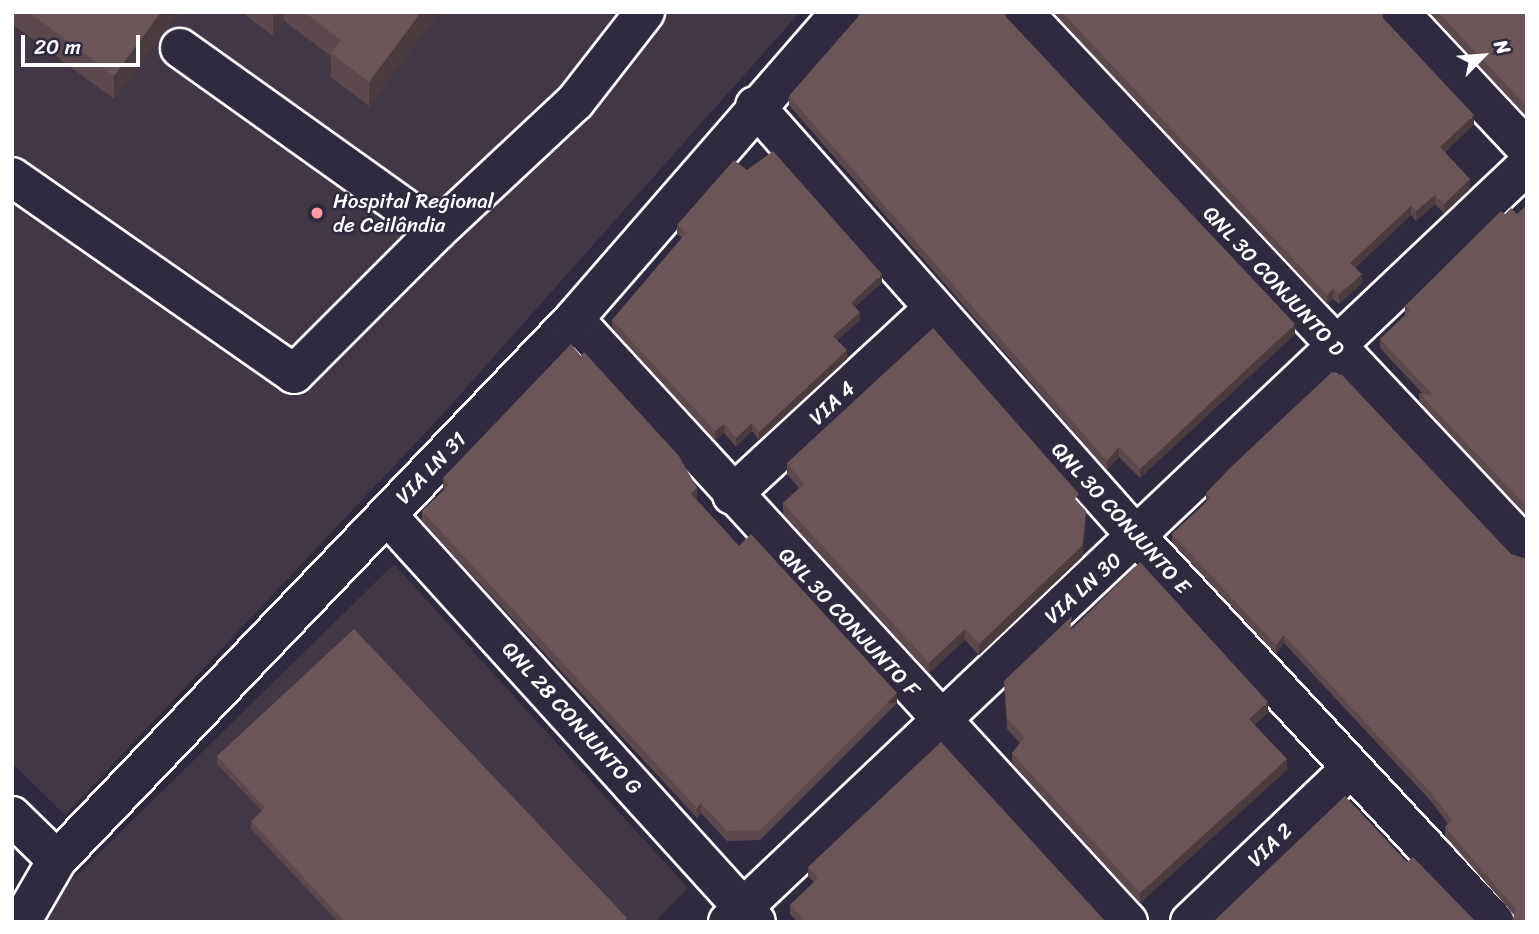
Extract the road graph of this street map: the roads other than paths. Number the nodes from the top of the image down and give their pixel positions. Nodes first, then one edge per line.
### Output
1 (645, 12) edge
2 (841, 12) edge
3 (1023, 12) edge
4 (1399, 12) edge
5 (180, 48) dead end
6 (755, 106) junction
7 (1527, 149) edge
8 (1527, 165) edge
9 (12, 177) edge
10 (437, 231) junction
11 (932, 310) junction
12 (574, 318) junction
13 (1337, 348) junction
14 (732, 495) junction
15 (387, 515) junction
16 (1138, 538) junction
17 (1527, 548) edge
18 (938, 719) junction
19 (1350, 768) junction
20 (12, 816) edge
21 (57, 860) junction
22 (742, 917) edge
23 (21, 922) edge
24 (1129, 922) edge
25 (1190, 922) edge
26 (1495, 922) edge

1 - 10 street
2 - 6 street, VIA LN 31
3 - 13 street, QNL 30 CONJUNTO D
4 - 7 street
5 - 10 street
6 - 11 street, QNL 30 CONJUNTO E
6 - 12 street, VIA LN 31
8 - 13 street, VIA LN 30
9 - 10 street
11 - 14 street, VIA 4
11 - 16 street, QNL 30 CONJUNTO E
12 - 14 street, QNL 30 CONJUNTO F
12 - 15 street, VIA LN 31
13 - 16 street, VIA LN 30
13 - 17 street, QNL 30 CONJUNTO D
14 - 18 street, QNL 30 CONJUNTO F
15 - 21 street, VIA LN 31
15 - 22 street, QNL 28 CONJUNTO G
16 - 18 street, VIA LN 30
16 - 19 street, QNL 30 CONJUNTO E
18 - 22 street, VIA LN 30
18 - 24 street, QNL 30 CONJUNTO F
19 - 25 street, VIA 2
19 - 26 street, QNL 30 CONJUNTO E
20 - 21 street
21 - 23 street, VIA LN 31

